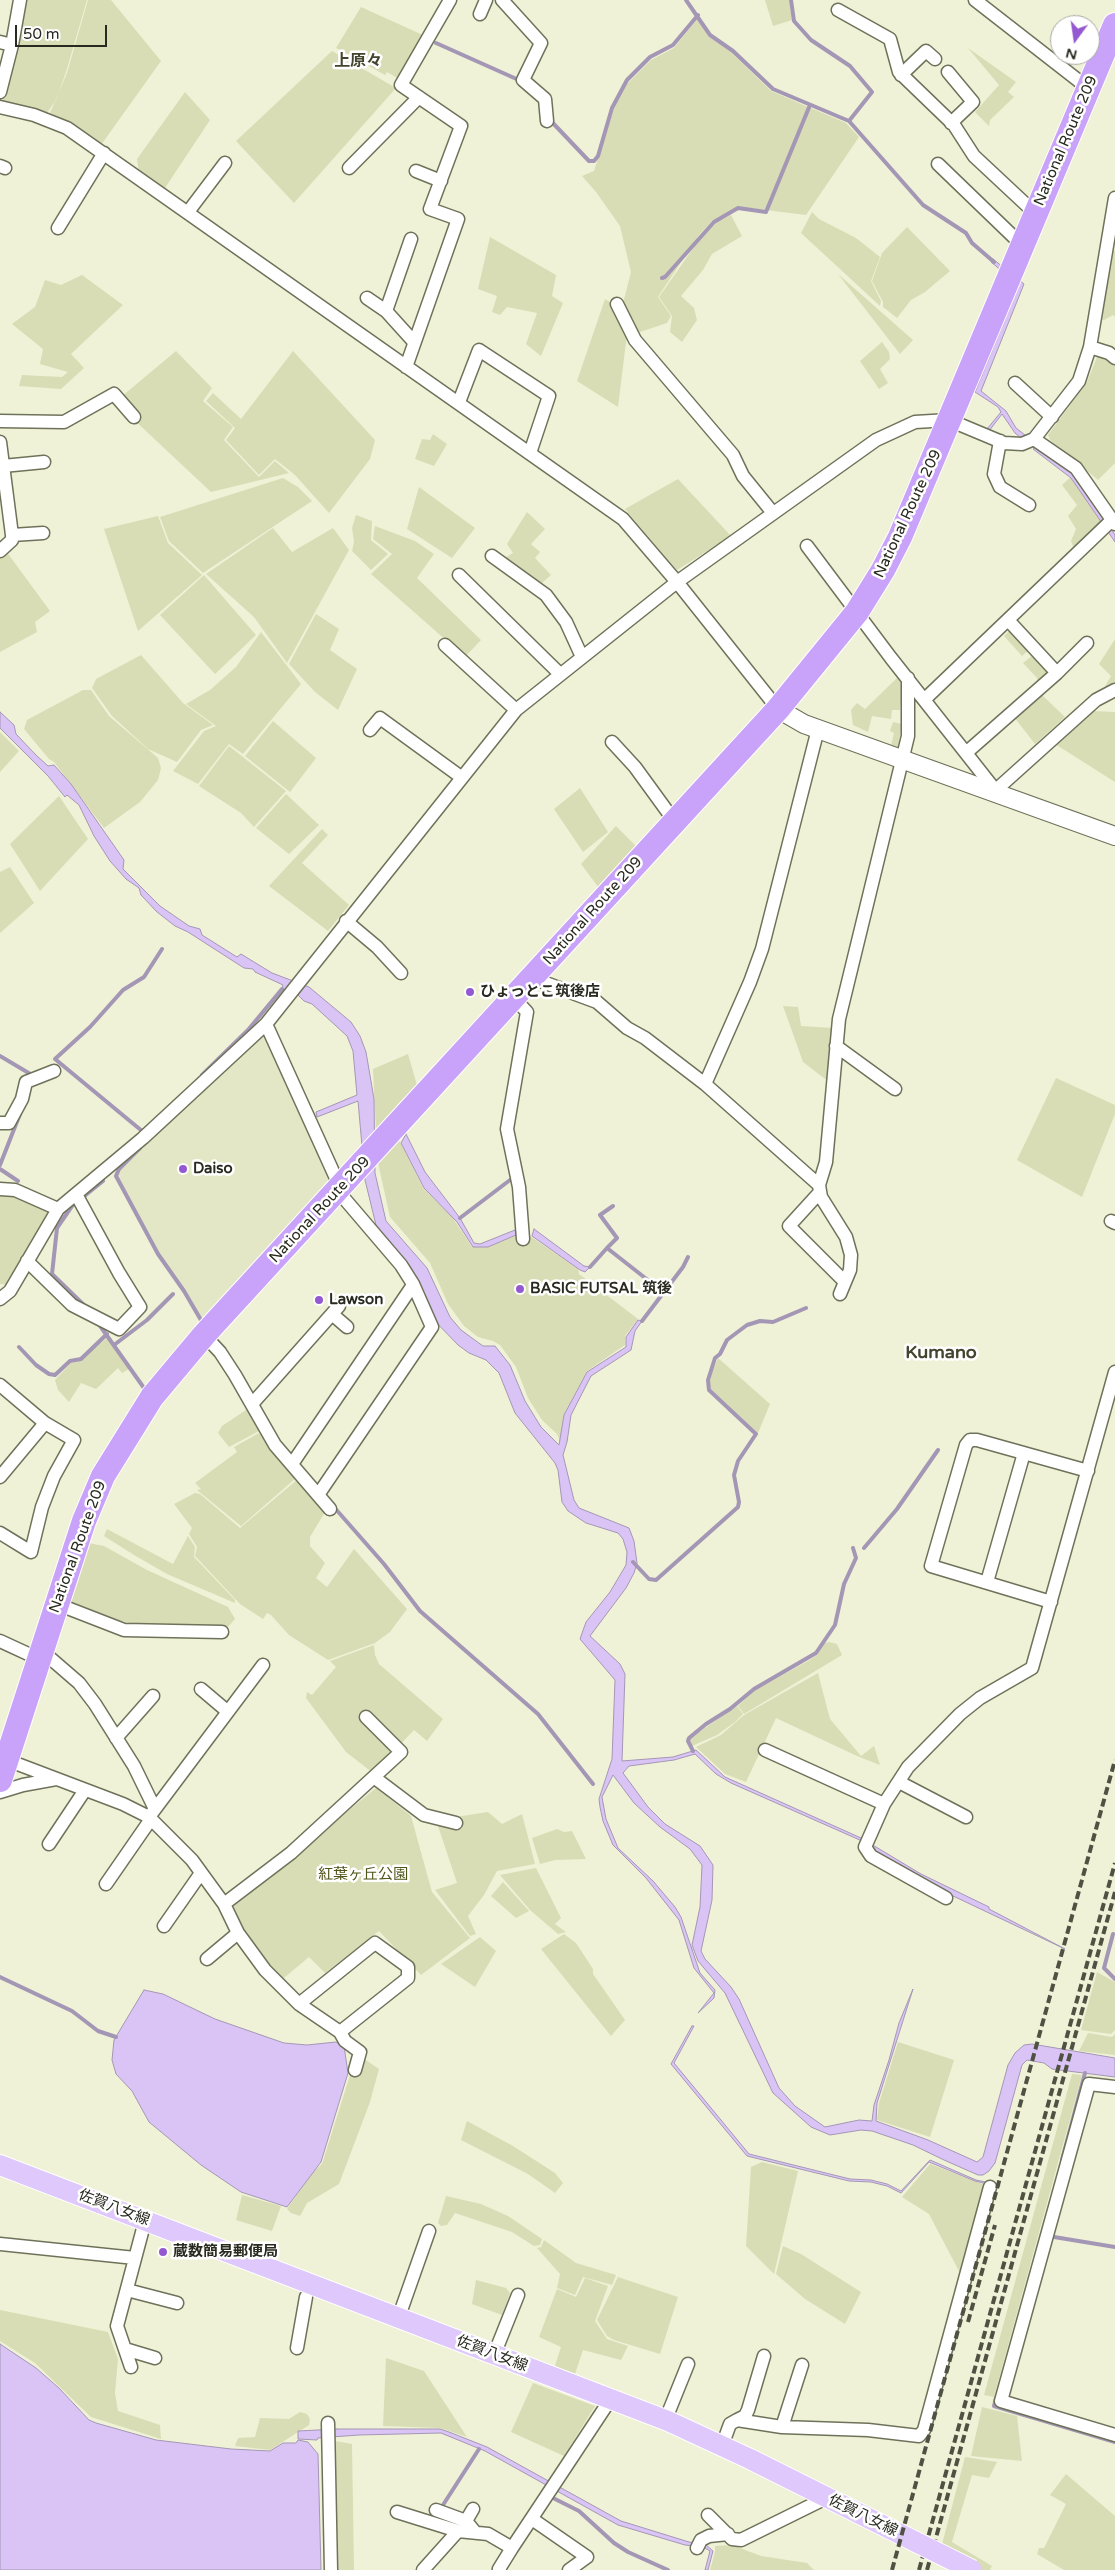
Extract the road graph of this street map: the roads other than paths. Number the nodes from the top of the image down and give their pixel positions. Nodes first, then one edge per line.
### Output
1 (20, 0) edge
2 (450, 0) edge
3 (486, 0) edge
4 (502, 0) edge
5 (975, 0) edge
6 (838, 10) dead end
7 (480, 14) dead end
8 (1115, 25) edge
9 (6, 44) edge
10 (935, 58) dead end
11 (1108, 61) edge
12 (948, 72) dead end
13 (901, 75) junction
14 (1088, 88) junction
15 (0, 92) edge
16 (419, 97) junction
17 (0, 107) edge
18 (547, 121) dead end
19 (951, 122) junction
20 (104, 152) junction
21 (225, 162) dead end
22 (938, 164) dead end
23 (349, 168) dead end
24 (416, 171) dead end
25 (441, 181) junction
26 (1115, 198) edge
27 (188, 212) junction
28 (1035, 213) junction
29 (58, 228) dead end
30 (412, 239) dead end
31 (1022, 245) junction
32 (367, 298) dead end
33 (617, 304) dead end
34 (386, 311) junction
35 (414, 342) junction
36 (1090, 347) junction
37 (1115, 358) edge
38 (406, 367) junction
39 (1015, 383) dead end
40 (459, 402) junction
41 (1052, 416) junction
42 (134, 417) dead end
43 (949, 420) junction
44 (0, 422) edge
45 (1034, 439) junction
46 (1000, 441) junction
47 (0, 442) edge
48 (530, 453) junction
49 (44, 462) dead end
50 (3, 466) junction
51 (1029, 505) dead end
52 (773, 513) junction
53 (1112, 515) edge
54 (7, 526) edge
55 (43, 533) dead end
56 (807, 546) dead end
57 (0, 551) edge
58 (492, 556) dead end
59 (459, 575) dead end
60 (677, 582) junction
61 (857, 612) junction
62 (1008, 620) junction
63 (1087, 643) dead end
64 (445, 645) dead end
65 (582, 657) junction
66 (1057, 673) junction
67 (560, 674) junction
68 (908, 678) junction
69 (1115, 690) edge
70 (925, 699) junction
71 (778, 709) junction
72 (516, 710) junction
73 (818, 729) junction
74 (370, 730) dead end
75 (612, 742) dead end
76 (967, 752) junction
77 (903, 760) junction
78 (461, 777) junction
79 (998, 792) junction
80 (675, 822) junction
81 (1115, 836) edge
82 (346, 921) junction
83 (401, 972) dead end
84 (532, 978) junction
85 (514, 998) junction
86 (266, 1024) junction
87 (836, 1046) junction
88 (54, 1071) dead end
89 (705, 1084) junction
90 (895, 1089) dead end
91 (0, 1124) edge
92 (0, 1189) edge
93 (339, 1189) junction
94 (819, 1189) junction
95 (76, 1194) junction
96 (58, 1209) junction
97 (522, 1238) dead end
98 (27, 1261) junction
99 (845, 1282) junction
100 (414, 1285) junction
101 (840, 1294) dead end
102 (0, 1299) edge
103 (347, 1327) dead end
104 (204, 1335) junction
105 (1115, 1372) edge
106 (0, 1386) edge
107 (252, 1404) junction
108 (45, 1423) junction
109 (1024, 1453) junction
110 (292, 1464) junction
111 (1088, 1471) junction
112 (0, 1477) edge
113 (318, 1495) junction
114 (330, 1510) dead end
115 (0, 1533) edge
116 (986, 1582) junction
117 (1052, 1602) junction
118 (57, 1604) junction
119 (222, 1632) dead end
120 (0, 1641) edge
121 (41, 1655) junction
122 (263, 1665) dead end
123 (201, 1689) dead end
124 (152, 1696) dead end
125 (227, 1711) junction
126 (366, 1717) dead end
127 (116, 1738) junction
128 (765, 1750) dead end
129 (3, 1770) edge
130 (375, 1778) junction
131 (56, 1779) junction
132 (899, 1782) junction
133 (84, 1790) junction
134 (0, 1792) edge
135 (884, 1804) junction
136 (152, 1815) junction
137 (966, 1818) dead end
138 (456, 1823) dead end
139 (49, 1844) dead end
140 (201, 1873) junction
141 (106, 1884) dead end
142 (946, 1898) dead end
143 (224, 1904) junction
144 (164, 1926) dead end
145 (238, 1934) junction
146 (207, 1960) dead end
147 (299, 2004) junction
148 (340, 2032) junction
149 (355, 2070) dead end
150 (1115, 2087) edge
151 (0, 2165) edge
152 (990, 2187) dead end
153 (146, 2221) junction
154 (429, 2231) dead end
155 (0, 2244) edge
156 (135, 2258) junction
157 (126, 2290) junction
158 (518, 2295) dead end
159 (306, 2297) dead end
160 (177, 2303) dead end
161 (398, 2319) junction
162 (297, 2348) dead end
163 (125, 2349) junction
164 (494, 2355) junction
165 (764, 2356) dead end
166 (156, 2358) dead end
167 (688, 2364) dead end
168 (802, 2365) dead end
169 (131, 2367) dead end
170 (610, 2400) junction
171 (737, 2420) junction
172 (666, 2421) junction
173 (328, 2423) dead end
174 (782, 2426) junction
175 (1115, 2434) edge
176 (722, 2446) junction
177 (826, 2498) junction
178 (473, 2509) dead end
179 (436, 2510) dead end
180 (397, 2512) dead end
181 (708, 2514) dead end
182 (532, 2519) junction
183 (466, 2521) junction
184 (458, 2531) junction
185 (475, 2532) junction
186 (728, 2534) junction
187 (512, 2548) junction
188 (697, 2548) dead end
189 (331, 2570) edge
190 (423, 2570) edge
191 (499, 2570) edge
192 (569, 2570) edge
193 (972, 2570) edge

1 - 9 street
2 - 16 street
3 - 7 street
4 - 18 street
5 - 14 street
6 - 13 street
8 - 11 highway, National Route 209
9 - 15 street
10 - 13 street
11 - 14 highway, National Route 209
12 - 19 street
13 - 19 street
14 - 28 highway, National Route 209
16 - 23 street
16 - 25 street
17 - 20 street
19 - 28 street
20 - 27 street
20 - 29 street
21 - 27 street
22 - 31 street
24 - 25 street
25 - 35 street
26 - 36 street
27 - 38 street
28 - 31 highway, National Route 209
30 - 34 street
31 - 43 highway, National Route 209
32 - 34 street
33 - 52 street
34 - 35 street
35 - 38 street
36 - 37 street
36 - 41 street
38 - 40 street
39 - 41 street
40 - 48 street
40 - 48 street
41 - 45 street
42 - 44 street
43 - 46 street
43 - 52 street
43 - 61 highway, National Route 209
45 - 46 street
45 - 53 street
46 - 51 street
47 - 50 street
48 - 60 street
49 - 50 street
50 - 54 street
52 - 60 street
53 - 62 street
54 - 55 street
54 - 57 street
56 - 61 street
58 - 65 street
59 - 67 street
60 - 65 street
60 - 71 street
61 - 68 street
61 - 71 highway, National Route 209
62 - 66 street
62 - 70 street
63 - 66 street
64 - 72 street
65 - 67 street
66 - 76 street
67 - 72 street
68 - 70 street
68 - 77 street
69 - 79 street
70 - 76 street
71 - 73 street
71 - 80 highway, National Route 209
72 - 78 street
73 - 77 street
73 - 89 street
74 - 78 street
75 - 80 street
76 - 79 street
77 - 79 street
77 - 87 street
78 - 82 street
79 - 81 street
80 - 84 highway, National Route 209
82 - 83 street
82 - 86 street
84 - 85 highway, National Route 209
84 - 89 street
85 - 93 highway, National Route 209
85 - 97 street
86 - 93 street
86 - 95 street
87 - 90 street
87 - 94 street
88 - 91 street
89 - 94 street
92 - 96 street
93 - 100 street
93 - 104 highway, National Route 209
94 - 99 street
94 - 99 street
95 - 96 street
95 - 98 street
96 - 98 street
98 - 102 street
99 - 101 street
100 - 110 street
100 - 113 street
103 - 107 street
104 - 107 street
104 - 118 highway, National Route 209
105 - 111 street
106 - 108 street
107 - 110 street
108 - 112 street
108 - 115 street
109 - 111 street
109 - 116 street
109 - 116 street
110 - 113 street
111 - 117 street
113 - 114 street
116 - 117 street
117 - 132 street
118 - 119 street
118 - 121 highway, National Route 209
120 - 121 street
121 - 127 street
121 - 129 highway, National Route 209
122 - 125 street
123 - 125 street
124 - 127 street
125 - 136 street
126 - 130 street
127 - 136 street
128 - 135 street
129 - 131 street
130 - 138 street
130 - 143 street
131 - 133 street
131 - 134 street
132 - 135 street
132 - 137 street
133 - 136 street
133 - 139 street
135 - 142 street
136 - 140 street
136 - 141 street
140 - 143 street
140 - 144 street
143 - 145 street
145 - 146 street
145 - 147 street
147 - 148 street
147 - 148 street
148 - 149 street
150 - 175 street
151 - 153 main road, 佐賀八女線
152 - 174 street
153 - 156 street
153 - 161 main road, 佐賀八女線
154 - 161 street
155 - 156 street
156 - 157 street
157 - 160 street
157 - 163 street
158 - 164 street
159 - 162 street
161 - 164 main road, 佐賀八女線
163 - 166 street
163 - 169 street
164 - 170 main road, 佐賀八女線
165 - 171 street
167 - 172 street
168 - 174 street
170 - 172 main road, 佐賀八女線
170 - 182 street
171 - 174 street
171 - 176 street
172 - 176 main road, 佐賀八女線
173 - 189 street
176 - 177 main road, 佐賀八女線
177 - 186 street
177 - 193 main road, 佐賀八女線, bridge
178 - 183 street
179 - 183 street
180 - 184 street
181 - 186 street
182 - 187 street
182 - 192 street
183 - 185 street
184 - 185 street
184 - 190 street
185 - 187 street
186 - 188 street
187 - 191 street

